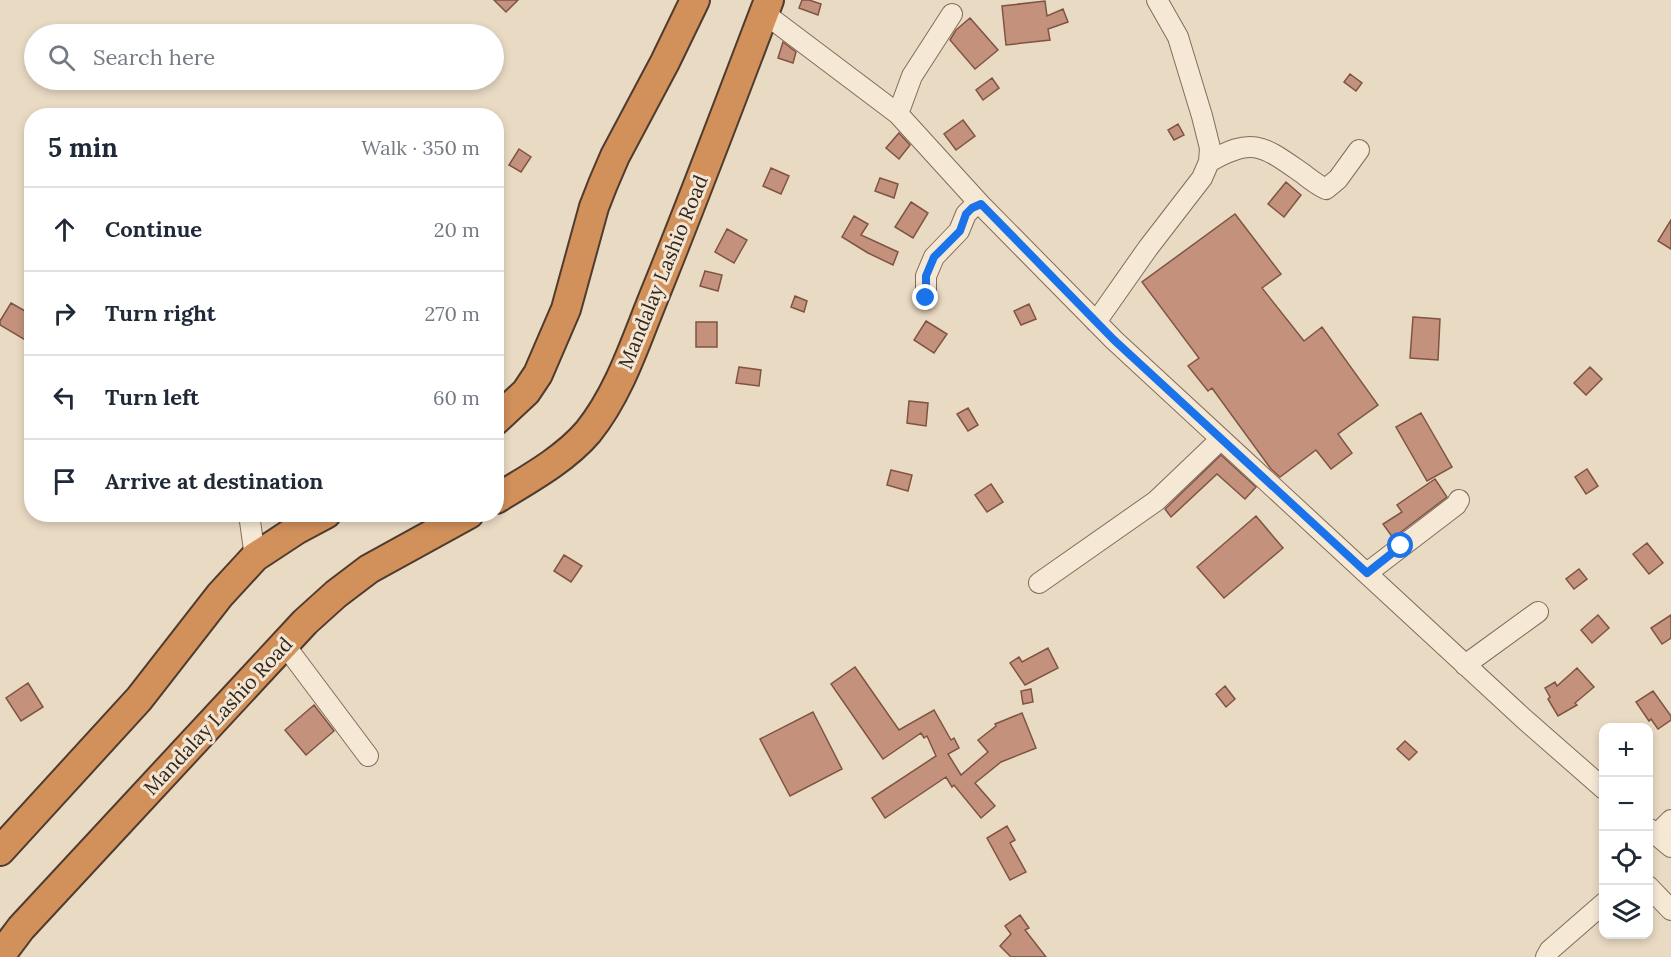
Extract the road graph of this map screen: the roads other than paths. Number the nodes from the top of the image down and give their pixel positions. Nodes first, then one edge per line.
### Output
1 (695, 0) edge
2 (1157, 0) edge
3 (766, 7) edge
4 (952, 14) dead end
5 (898, 114) junction
6 (1359, 150) dead end
7 (1209, 162) junction
8 (981, 204) junction
9 (926, 298) dead end
10 (1096, 322) junction
11 (504, 413) edge
12 (1221, 439) junction
13 (504, 495) edge
14 (1459, 500) dead end
15 (250, 522) edge
16 (311, 522) edge
17 (454, 522) edge
18 (255, 557) junction
19 (1367, 573) junction
20 (1039, 583) dead end
21 (1538, 612) dead end
22 (284, 644) junction
23 (1465, 665) junction
24 (368, 756) dead end
25 (1599, 785) edge
26 (1671, 820) edge
27 (1659, 836) edge
28 (0, 851) edge
29 (1653, 891) edge
30 (1599, 907) edge
31 (1671, 910) edge
32 (0, 956) edge
33 (1546, 957) edge

1 - 11 highway
2 - 7 street
3 - 5 street
3 - 13 highway, Mandalay Lashio Road
4 - 5 street
5 - 8 street
6 - 7 street
7 - 10 street
8 - 9 street
8 - 10 street
10 - 12 street
12 - 19 street
12 - 20 street
14 - 19 street
15 - 18 street
16 - 18 highway
17 - 22 highway, Mandalay Lashio Road
18 - 28 highway
19 - 23 street
21 - 23 street
22 - 24 street
22 - 32 highway, Mandalay Lashio Road
23 - 25 street
26 - 27 street
29 - 31 street
30 - 33 street

